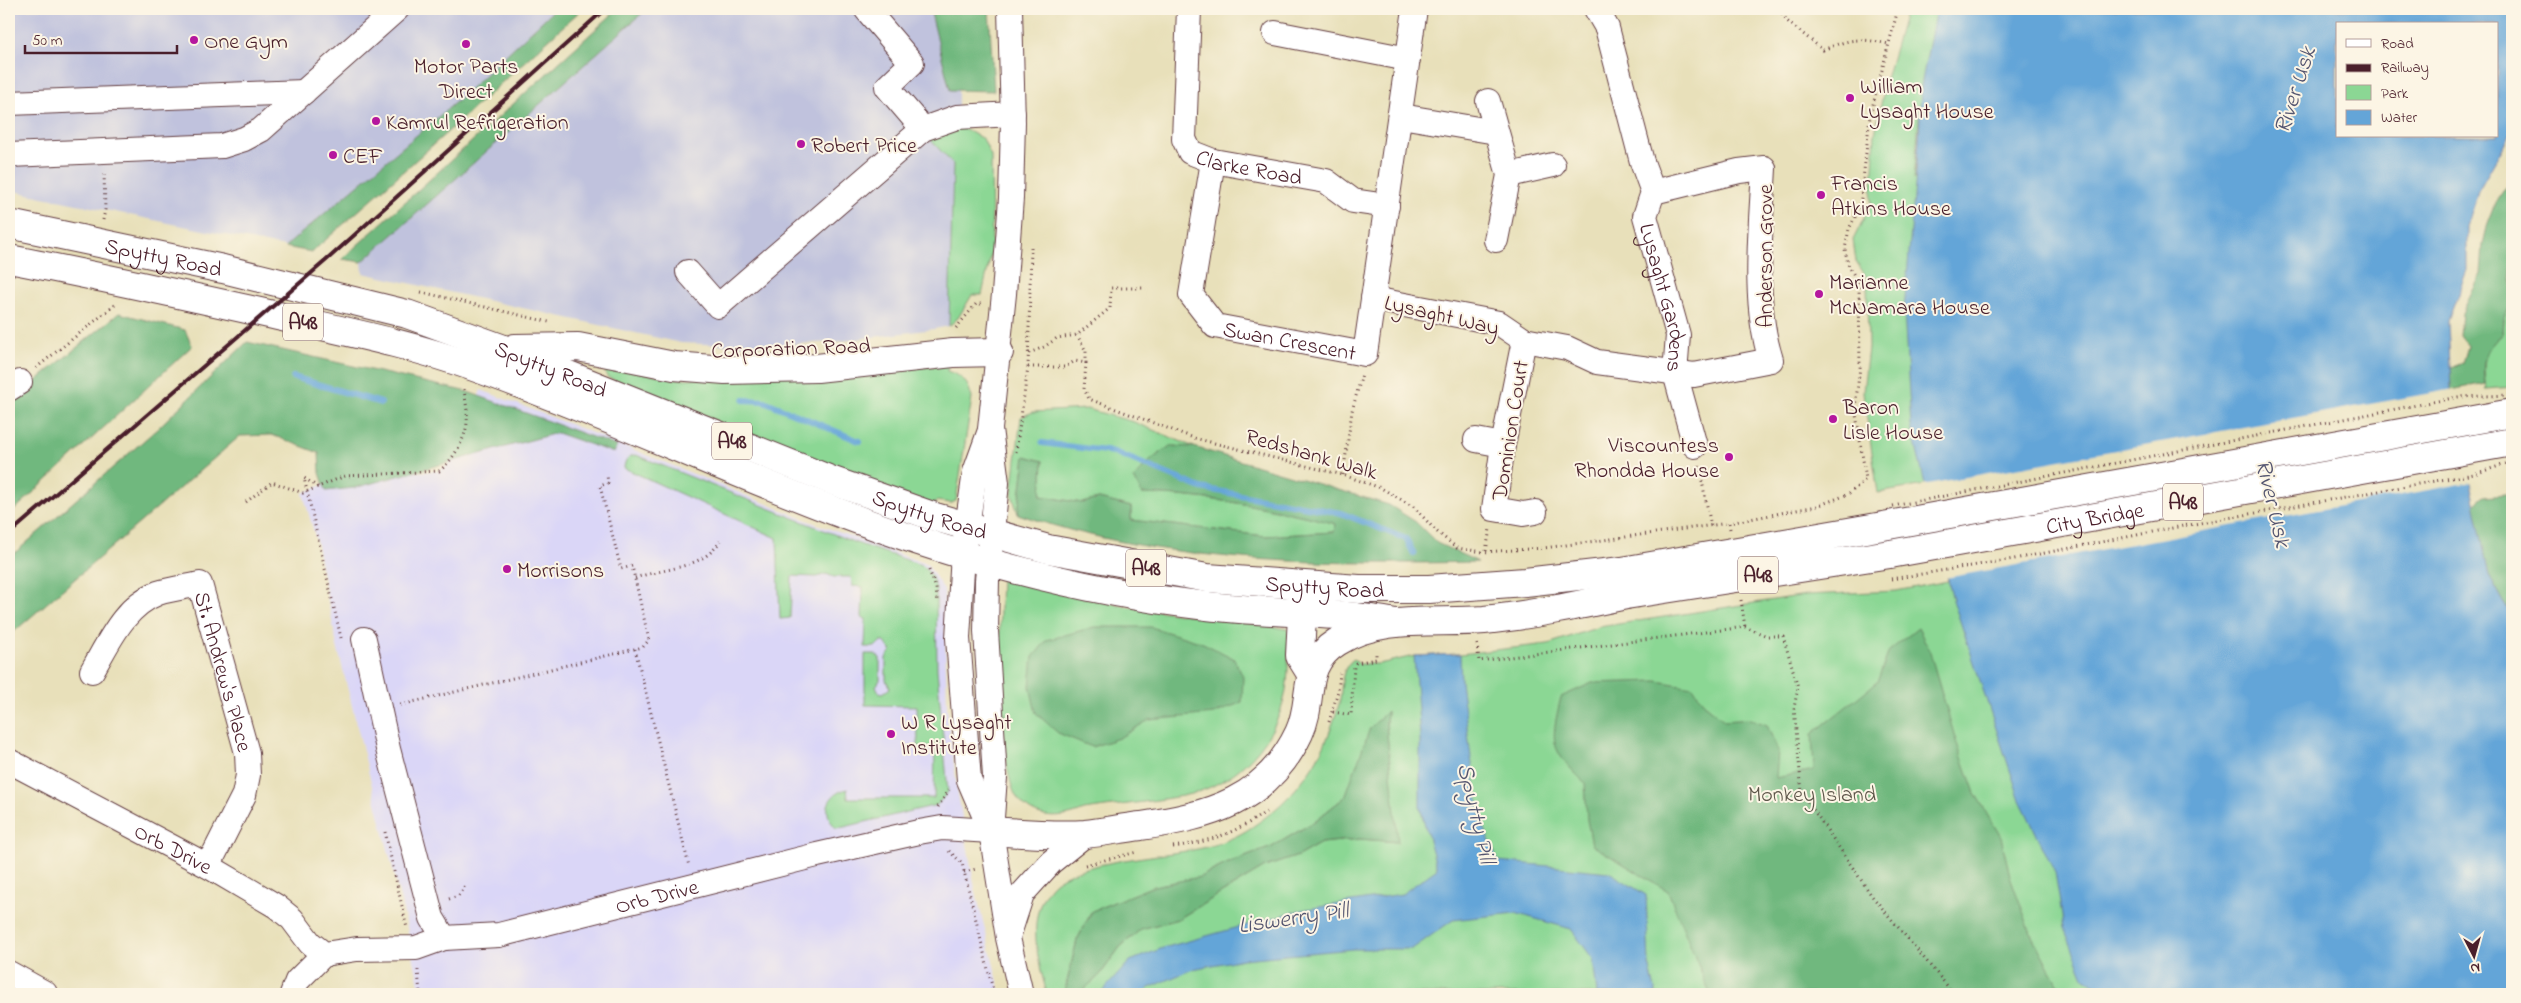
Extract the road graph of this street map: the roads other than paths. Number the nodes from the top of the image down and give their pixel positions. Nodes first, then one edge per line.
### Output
1 (397, 9) edge
2 (866, 9) edge
3 (1010, 9) edge
4 (1189, 9) edge
5 (1415, 9) edge
6 (1596, 9) edge
7 (1275, 33) dead end
8 (1408, 59) junction
9 (304, 92) junction
10 (1488, 101) dead end
11 (9, 103) edge
12 (1013, 114) junction
13 (1401, 116) junction
14 (923, 129) junction
15 (1496, 132) junction
16 (9, 155) edge
17 (1213, 161) junction
18 (1553, 165) dead end
19 (1509, 175) junction
20 (1653, 192) junction
21 (1387, 206) junction
22 (9, 224) edge
23 (1496, 240) dead end
24 (9, 259) edge
25 (688, 272) dead end
26 (1373, 299) junction
27 (1524, 340) junction
28 (501, 348) junction
29 (999, 352) junction
30 (1675, 373) junction
31 (2512, 413) edge
32 (990, 429) junction
33 (1476, 440) dead end
34 (2512, 442) edge
35 (1503, 445) junction
36 (1695, 446) road end
37 (1536, 512) dead end
38 (1887, 516) joint
39 (966, 526) junction
40 (992, 533) junction
41 (963, 554) junction
42 (989, 562) junction
43 (1624, 583) junction
44 (1303, 586) junction
45 (1302, 614) junction
46 (1395, 623) junction
47 (364, 639) dead end
48 (92, 671) dead end
49 (1310, 672) junction
50 (9, 762) edge
51 (991, 831) junction
52 (1086, 834) junction
53 (208, 866) junction
54 (444, 938) junction
55 (1008, 938) junction
56 (324, 954) junction
57 (9, 973) edge
58 (46, 993) dead end
59 (292, 994) edge
60 (1021, 994) edge

1 - 9 street
2 - 14 street
3 - 12 street
4 - 17 street, Clarke Road
5 - 8 street, Lysaght Way
6 - 20 street, Lysaght Gardens
7 - 8 street
8 - 13 street, Lysaght Way
9 - 11 street
9 - 16 street
10 - 15 street
12 - 14 street
12 - 29 street
13 - 15 street
13 - 21 street, Lysaght Way
14 - 25 street
15 - 19 street
17 - 21 street, Clarke Road
17 - 26 street, Swan Crescent
18 - 19 street
19 - 23 street
20 - 30 street, Lysaght Gardens
20 - 30 street, Anderson Grove
21 - 26 street, Lysaght Way
22 - 28 main road, Spytty Road / A48
24 - 41 main road, Spytty Road / A48
26 - 27 street, Lysaght Way
27 - 30 street, Lysaght Way
27 - 35 street, Dominion Court
28 - 29 main road
28 - 39 main road, Spytty Road / A48
29 - 32 street
30 - 36 street, Lysaght Gardens
31 - 38 main road, City Bridge / A48
32 - 39 street
32 - 40 street
33 - 35 street
34 - 43 main road, City Bridge / A48, bridge
35 - 37 street, Dominion Court
38 - 43 main road, Spytty Road / A48, bridge
39 - 40 main road, Spytty Road / A48
39 - 41 street
40 - 42 street
40 - 44 main road, Spytty Road / A48
41 - 42 main road, Spytty Road / A48
41 - 51 street
42 - 45 main road, Spytty Road / A48
42 - 51 street
43 - 44 main road, Spytty Road / A48
43 - 46 main road, A48
44 - 45 main road
45 - 46 main road, A48
45 - 49 main road
46 - 49 main road, A48
47 - 54 street
48 - 53 street, St. Andrew's Place
49 - 52 main road
50 - 53 street, Orb Drive
51 - 52 main road
51 - 54 street, Orb Drive
51 - 55 street
52 - 55 street
53 - 56 street, Orb Drive
54 - 56 street, Orb Drive
55 - 60 street
56 - 59 street
57 - 58 street

